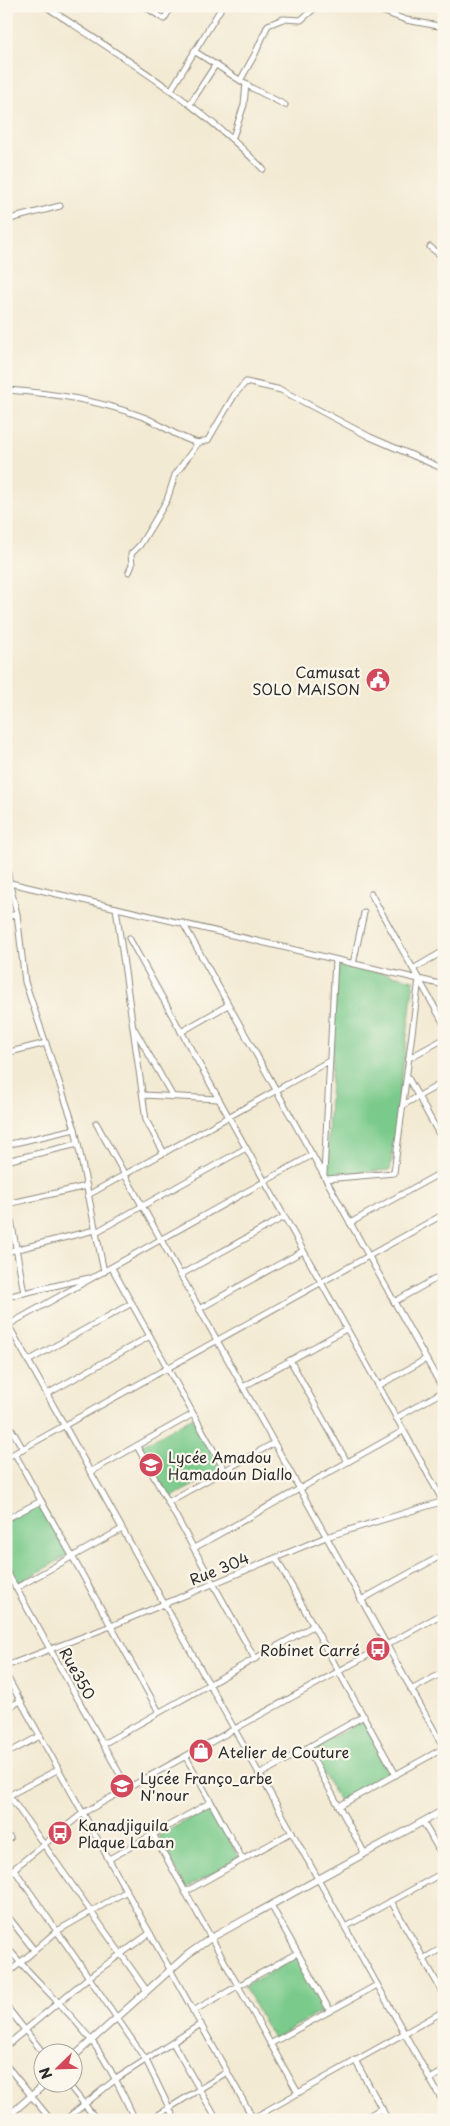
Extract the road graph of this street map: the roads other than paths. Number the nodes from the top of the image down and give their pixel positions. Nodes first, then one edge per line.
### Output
1 (45, 6) edge
2 (144, 6) edge
3 (172, 6) edge
4 (220, 6) edge
5 (317, 6) edge
6 (368, 6) edge
7 (444, 26) edge
8 (194, 51) junction
9 (216, 64) junction
10 (241, 79) junction
11 (246, 83) junction
12 (171, 90) junction
13 (190, 104) junction
14 (285, 105) dead end
15 (232, 137) junction
16 (263, 169) dead end
17 (60, 206) dead end
18 (6, 220) edge
19 (430, 247) dead end
20 (444, 258) edge
21 (6, 390) edge
22 (198, 443) junction
23 (444, 469) edge
24 (129, 572) dead end
25 (6, 851) edge
26 (8, 881) edge
27 (371, 894) dead end
28 (116, 908) junction
29 (17, 914) junction
30 (364, 914) dead end
31 (6, 917) edge
32 (183, 923) junction
33 (129, 938) dead end
34 (444, 951) edge
35 (335, 960) junction
36 (353, 964) junction
37 (413, 968) junction
38 (419, 979) junction
39 (444, 985) edge
40 (228, 1005) junction
41 (444, 1024) edge
42 (133, 1026) junction
43 (181, 1032) junction
44 (444, 1039) edge
45 (46, 1043) junction
46 (6, 1053) edge
47 (409, 1058) junction
48 (329, 1061) junction
49 (407, 1076) junction
50 (444, 1082) edge
51 (276, 1090) junction
52 (143, 1095) junction
53 (173, 1097) junction
54 (418, 1097) junction
55 (218, 1099) junction
56 (403, 1105) junction
57 (228, 1117) junction
58 (96, 1123) dead end
59 (75, 1128) junction
60 (444, 1143) edge
61 (7, 1144) edge
62 (78, 1144) junction
63 (246, 1148) junction
64 (164, 1153) junction
65 (312, 1155) junction
66 (6, 1161) edge
67 (444, 1171) edge
68 (125, 1175) junction
69 (325, 1177) junction
70 (265, 1182) junction
71 (87, 1186) junction
72 (6, 1191) edge
73 (88, 1195) junction
74 (7, 1204) edge
75 (142, 1206) junction
76 (444, 1214) edge
77 (284, 1217) junction
78 (350, 1223) junction
79 (96, 1231) junction
80 (161, 1240) junction
81 (16, 1249) junction
82 (303, 1250) junction
83 (6, 1252) edge
84 (368, 1256) junction
85 (112, 1268) junction
86 (104, 1272) junction
87 (180, 1275) junction
88 (444, 1275) edge
89 (97, 1276) junction
90 (321, 1283) junction
91 (24, 1293) junction
92 (6, 1297) edge
93 (394, 1302) junction
94 (132, 1303) junction
95 (199, 1308) junction
96 (7, 1323) edge
97 (346, 1329) junction
98 (150, 1336) junction
99 (217, 1341) junction
100 (426, 1359) junction
101 (290, 1360) junction
102 (28, 1361) junction
103 (168, 1368) junction
104 (378, 1386) junction
105 (243, 1387) junction
106 (47, 1394) junction
107 (193, 1414) junction
108 (396, 1418) junction
109 (6, 1420) edge
110 (65, 1426) junction
111 (403, 1431) junction
112 (274, 1443) junction
113 (137, 1446) junction
114 (23, 1449) junction
115 (15, 1454) junction
116 (6, 1458) edge
117 (347, 1462) junction
118 (225, 1471) junction
119 (90, 1472) junction
120 (299, 1488) junction
121 (41, 1501) junction
122 (168, 1502) junction
123 (443, 1502) edge
124 (6, 1519) edge
125 (122, 1529) junction
126 (326, 1537) junction
127 (194, 1548) junction
128 (444, 1554) edge
129 (73, 1557) junction
130 (276, 1558) junction
131 (6, 1570) edge
132 (214, 1584) junction
133 (16, 1588) junction
134 (361, 1600) junction
135 (164, 1604) junction
136 (444, 1613) edge
137 (111, 1626) junction
138 (313, 1626) junction
139 (387, 1645) junction
140 (50, 1649) junction
141 (256, 1658) junction
142 (6, 1666) edge
143 (339, 1672) junction
144 (444, 1672) edge
145 (6, 1675) edge
146 (209, 1684) junction
147 (412, 1690) junction
148 (21, 1700) junction
149 (6, 1708) edge
150 (159, 1712) junction
151 (364, 1716) junction
152 (234, 1730) junction
153 (40, 1736) junction
154 (103, 1744) junction
155 (306, 1748) junction
156 (6, 1754) edge
157 (186, 1757) junction
158 (58, 1768) junction
159 (396, 1774) junction
160 (259, 1775) junction
161 (128, 1789) junction
162 (7, 1794) edge
163 (211, 1802) junction
164 (339, 1806) junction
165 (444, 1810) edge
166 (83, 1812) junction
167 (423, 1822) junction
168 (292, 1832) junction
169 (154, 1834) junction
170 (44, 1845) junction
171 (365, 1854) junction
172 (109, 1859) junction
173 (444, 1859) edge
174 (243, 1860) junction
175 (14, 1869) junction
176 (444, 1872) edge
177 (6, 1875) edge
178 (318, 1880) junction
179 (127, 1890) junction
180 (186, 1892) junction
181 (391, 1901) junction
182 (271, 1905) junction
183 (91, 1911) junction
184 (6, 1914) edge
185 (345, 1927) junction
186 (57, 1931) junction
187 (150, 1933) junction
188 (211, 1938) junction
189 (6, 1946) edge
190 (444, 1947) edge
191 (34, 1950) junction
192 (297, 1953) junction
193 (122, 1956) junction
194 (423, 1959) junction
195 (20, 1963) junction
196 (170, 1970) junction
197 (6, 1974) edge
198 (89, 1977) junction
199 (377, 1985) junction
200 (238, 1986) junction
201 (147, 1991) junction
202 (444, 1995) edge
203 (60, 2003) junction
204 (6, 2006) edge
205 (194, 2011) junction
206 (330, 2011) junction
207 (444, 2011) edge
208 (118, 2017) junction
209 (201, 2024) junction
210 (25, 2030) junction
211 (404, 2033) junction
212 (6, 2036) edge
213 (92, 2041) junction
214 (11, 2042) junction
215 (173, 2042) junction
216 (36, 2044) edge
217 (270, 2044) junction
218 (6, 2046) edge
219 (82, 2050) edge
220 (146, 2060) junction
221 (355, 2060) junction
222 (6, 2065) edge
223 (444, 2071) edge
224 (228, 2072) junction
225 (116, 2079) junction
226 (430, 2079) junction
227 (201, 2088) junction
228 (298, 2093) junction
229 (33, 2094) edge
230 (76, 2094) edge
231 (31, 2096) junction
232 (84, 2103) junction
233 (444, 2104) edge
234 (169, 2108) junction
235 (382, 2108) junction
236 (6, 2118) edge
237 (252, 2119) edge
238 (51, 2120) edge
239 (65, 2120) edge
240 (97, 2120) edge
241 (135, 2120) edge
242 (150, 2120) edge
243 (175, 2120) edge
244 (217, 2120) edge
245 (362, 2120) edge
246 (388, 2120) edge

1 - 12 street
2 - 3 street
4 - 8 street
5 - 10 street
6 - 7 street
8 - 9 street
8 - 12 street
9 - 10 street
9 - 13 street
10 - 11 street
11 - 14 street
11 - 15 street
12 - 13 street
13 - 15 street
15 - 16 street
17 - 18 street
19 - 20 street
21 - 22 street
22 - 23 street
22 - 24 street
25 - 26 street
26 - 28 street
26 - 29 street
27 - 37 street
28 - 32 street
28 - 42 street
29 - 31 street
29 - 45 street
30 - 36 street
32 - 35 street
32 - 40 street
33 - 43 street
34 - 37 street
35 - 36 street
35 - 48 street
36 - 38 street
37 - 38 street
38 - 39 street
38 - 41 street
38 - 47 street
40 - 43 street
40 - 51 street
42 - 52 street
42 - 53 street
43 - 55 street
44 - 47 street
45 - 46 street
45 - 59 street
47 - 49 street
48 - 51 street
48 - 69 street
49 - 54 street
49 - 56 street
50 - 54 street
51 - 57 street
51 - 65 street
52 - 53 street
52 - 64 street
53 - 55 street
54 - 56 street
54 - 60 street
55 - 57 street
56 - 69 street
57 - 63 street
57 - 64 street
58 - 68 street
59 - 61 street
59 - 62 street
62 - 66 street
62 - 71 street
63 - 70 street
63 - 75 street
64 - 68 street
65 - 69 street
65 - 70 street
67 - 78 street
68 - 73 street
68 - 75 street
69 - 78 street
70 - 77 street
70 - 80 street
71 - 73 street
71 - 74 street
72 - 74 street
73 - 79 street
74 - 81 street
75 - 79 street
75 - 80 street
76 - 84 street
77 - 82 street
77 - 87 street
78 - 84 street
79 - 81 street
79 - 86 street
80 - 85 street
80 - 87 street
81 - 83 street
81 - 91 street
82 - 90 street
82 - 95 street
84 - 90 street
84 - 93 street
85 - 86 street
85 - 94 street
86 - 89 street
87 - 95 street
88 - 93 street
89 - 91 street
89 - 96 street
90 - 97 street
90 - 99 street
91 - 92 street
93 - 100 street
94 - 98 street
94 - 102 street
95 - 99 street
96 - 102 street
97 - 101 street
97 - 104 street
98 - 103 street
98 - 106 street
99 - 103 street
99 - 105 street
100 - 104 street
100 - 108 street
101 - 105 street
101 - 117 street
102 - 106 street
103 - 107 street
103 - 110 street
104 - 108 street
105 - 112 street
106 - 110 street
107 - 113 street
107 - 118 street
108 - 111 street
109 - 114 street
110 - 114 street
110 - 119 street
111 - 117 street
111 - 123 street
112 - 118 street
112 - 120 street
113 - 119 street
113 - 122 street
114 - 115 street
115 - 116 street
115 - 121 street
117 - 120 street
118 - 122 street
119 - 125 street
120 - 126 street
120 - 127 street
121 - 124 street
121 - 129 street
122 - 127 street
123 - 126 street, Rue 304
125 - 129 street
125 - 135 street
126 - 130 street, Rue 304
126 - 134 street
127 - 132 street
128 - 134 street
129 - 133 street
129 - 137 street
130 - 132 street, Rue 304
130 - 138 street
131 - 133 street, Rue350
132 - 135 street, Rue 304
132 - 141 street
133 - 140 street, Rue350
134 - 139 street
135 - 137 street, Rue 304
135 - 146 street
136 - 139 street
137 - 140 street, Rue 304
137 - 150 street
138 - 141 street
138 - 143 street
139 - 143 street
139 - 147 street
140 - 142 street, Rue 304
140 - 154 street, Rue350
141 - 146 street
143 - 151 street
143 - 152 street
144 - 147 street
145 - 148 street
146 - 150 street
146 - 152 street
147 - 159 street
148 - 149 street
148 - 153 street
150 - 154 street
151 - 155 street
151 - 159 street
152 - 157 street
152 - 160 street
153 - 156 street
153 - 158 street
154 - 161 street, Rue350
155 - 160 street
155 - 164 street
157 - 161 street
157 - 163 street
158 - 162 street
158 - 166 street
159 - 164 street
160 - 168 street
161 - 166 street
162 - 170 street
163 - 169 street
163 - 174 street
164 - 171 street
165 - 167 street
166 - 170 street
166 - 172 street
167 - 171 street
167 - 173 street
168 - 174 street
168 - 178 street
169 - 172 street
169 - 180 street
170 - 175 street
170 - 183 street
171 - 178 street
172 - 179 street
174 - 180 street
175 - 177 street
175 - 186 street
176 - 181 street
178 - 182 street
178 - 185 street
179 - 183 street
179 - 187 street
180 - 188 street
181 - 185 street
181 - 194 street
182 - 188 street
182 - 192 street
183 - 186 street
183 - 193 street
184 - 191 street
185 - 199 street
186 - 191 street
186 - 198 street
187 - 193 street
187 - 196 street
188 - 196 street
188 - 200 street
189 - 195 street
190 - 194 street
191 - 195 street
192 - 200 street
192 - 206 street
193 - 198 street
193 - 201 street
194 - 202 street
195 - 197 street
195 - 203 street
196 - 201 street
196 - 205 street
198 - 203 street
198 - 208 street
199 - 206 street
199 - 211 street
200 - 205 street
200 - 217 street
201 - 208 street
203 - 210 street
203 - 213 street
204 - 210 street
205 - 209 street
206 - 217 street
207 - 211 street
208 - 213 street
208 - 220 street
209 - 215 street
209 - 224 street
210 - 214 street
210 - 216 street
211 - 221 street
211 - 226 street
212 - 214 street
213 - 219 street
213 - 225 street
214 - 218 street
215 - 220 street
215 - 227 street
217 - 228 street
220 - 225 street
220 - 234 street
221 - 228 street
221 - 235 street
222 - 231 street
223 - 226 street
224 - 227 street
224 - 237 street
225 - 232 street
225 - 241 street
226 - 233 street
227 - 234 street
227 - 244 street
228 - 237 street
229 - 231 street
230 - 232 street
231 - 236 street
231 - 238 street
232 - 239 street
232 - 240 street
234 - 242 street
234 - 243 street
235 - 245 street
235 - 246 street

